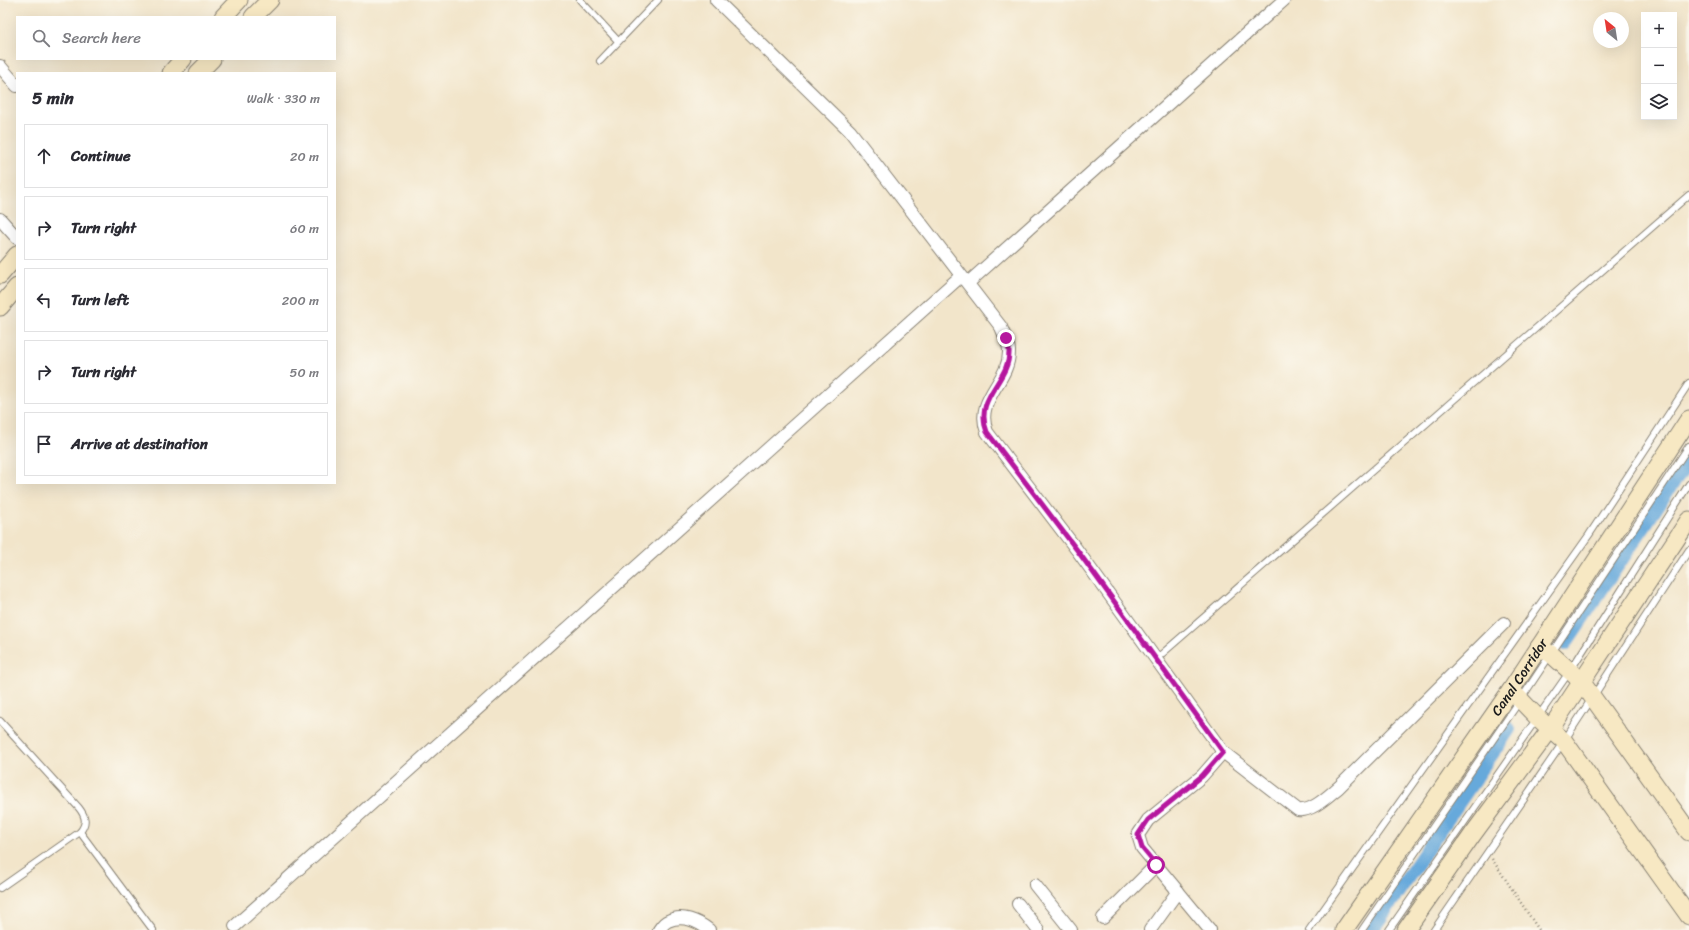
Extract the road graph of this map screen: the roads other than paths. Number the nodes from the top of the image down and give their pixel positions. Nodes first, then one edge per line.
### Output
1 (239, 0) edge
2 (270, 0) edge
3 (580, 0) edge
4 (658, 0) edge
5 (716, 0) edge
6 (1284, 0) edge
7 (224, 16) edge
8 (254, 16) edge
9 (618, 41) junction
10 (182, 60) edge
11 (211, 60) edge
12 (600, 61) dead end
13 (0, 66) edge
14 (172, 72) edge
15 (199, 72) edge
16 (16, 85) edge
17 (1689, 195) edge
18 (0, 219) edge
19 (16, 237) edge
20 (16, 256) edge
21 (0, 275) edge
22 (965, 279) junction
23 (16, 289) edge
24 (0, 307) edge
25 (1689, 383) edge
26 (1689, 419) edge
27 (1689, 446) edge
28 (1689, 484) edge
29 (1689, 520) edge
30 (1689, 550) edge
31 (1504, 623) dead end
32 (1545, 650) junction
33 (1156, 660) junction
34 (1576, 676) junction
35 (1516, 695) junction
36 (1592, 696) junction
37 (0, 721) edge
38 (1544, 723) junction
39 (1564, 741) junction
40 (1223, 752) junction
41 (80, 832) junction
42 (1689, 832) edge
43 (1156, 865) junction
44 (1035, 885) dead end
45 (0, 888) edge
46 (1178, 891) junction
47 (1018, 904) dead end
48 (1689, 916) edge
49 (1103, 918) dead end
50 (234, 926) dead end
51 (153, 930) edge
52 (659, 930) edge
53 (709, 930) edge
54 (1038, 930) edge
55 (1071, 930) edge
56 (1150, 930) edge
57 (1210, 930) edge
58 (1309, 930) edge
59 (1344, 930) edge
60 (1362, 930) edge
61 (1389, 930) edge
62 (1406, 930) edge
63 (1434, 930) edge

1 - 7 street
2 - 8 street
3 - 9 lane
4 - 9 lane
5 - 22 street
6 - 22 street
9 - 12 lane
10 - 14 street
11 - 15 street
13 - 16 street
17 - 33 lane
18 - 19 street
20 - 21 street
22 - 33 street
22 - 50 street
23 - 24 street
25 - 58 lane
26 - 32 street, Canal Corridor
27 - 32 lane
28 - 34 lane
29 - 34 street
30 - 36 lane
31 - 40 street
32 - 34 street
32 - 35 street, Canal Corridor
33 - 40 street
34 - 36 street
34 - 38 street
35 - 38 street
35 - 59 street, Canal Corridor
35 - 60 lane
36 - 39 lane
36 - 42 street
37 - 41 lane
38 - 39 street
38 - 61 lane
38 - 62 street
39 - 48 street
39 - 63 lane
40 - 43 street
41 - 45 lane
41 - 51 lane
43 - 46 street
43 - 49 street
44 - 55 street
46 - 56 street
46 - 57 street
47 - 54 street
52 - 53 street

